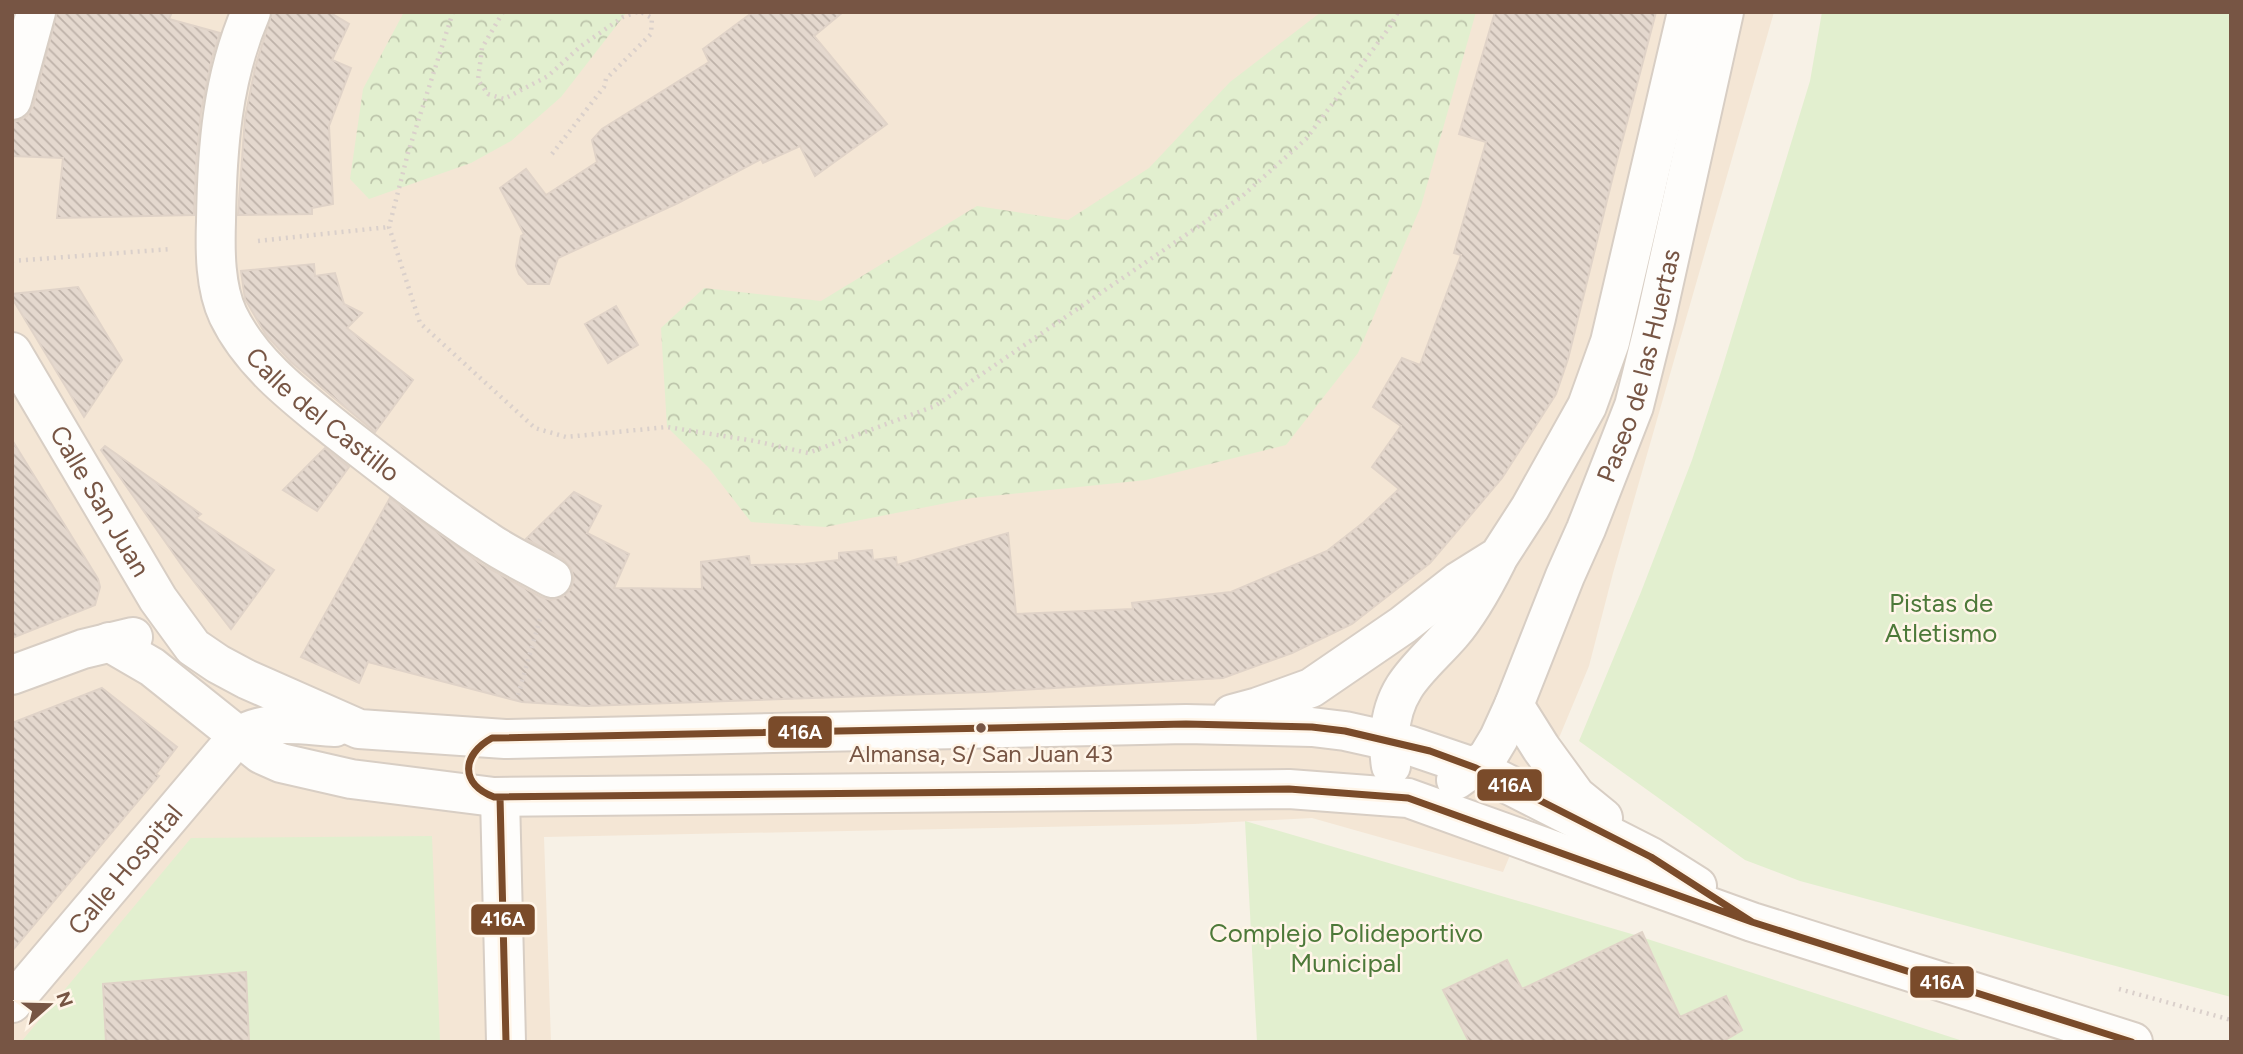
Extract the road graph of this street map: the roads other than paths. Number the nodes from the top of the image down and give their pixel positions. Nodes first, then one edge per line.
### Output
1 (36, 12) edge
2 (251, 12) edge
3 (1687, 12) edge
4 (1724, 12) edge
5 (12, 100) edge
6 (12, 352) edge
7 (1499, 556) junction
8 (552, 578) road end
9 (109, 642) junction
10 (193, 647) junction
11 (12, 675) edge
12 (1514, 705) junction
13 (1186, 724) junction
14 (359, 729) junction
15 (238, 736) junction
16 (498, 738) junction
17 (1389, 741) junction
18 (1476, 768) junction
19 (494, 796) junction
20 (1408, 798) junction
21 (1651, 857) junction
22 (1752, 922) junction
23 (12, 1003) edge
24 (506, 1042) edge
25 (2133, 1042) edge

1 - 5 street
2 - 8 street, Calle del Castillo
3 - 7 street, Paseo de las Huertas
4 - 12 street, Paseo de las Huertas
6 - 10 street, Calle San Juan
7 - 13 street, Paseo de las Huertas
7 - 17 street, Paseo de las Huertas
9 - 10 street, Calle San Juan
9 - 11 street, Calle San Juan
9 - 15 street
10 - 14 street, Calle San Juan
12 - 18 street, Paseo de las Huertas
12 - 21 street
13 - 16 street, Calle San Juan
13 - 17 street, Calle San Juan
14 - 15 street, Calle San Juan
14 - 16 street, Calle San Juan
15 - 19 street
15 - 23 street, Calle Hospital
16 - 19 street
17 - 18 street, Calle San Juan
17 - 20 street, Paseo de las Huertas
18 - 20 street, Paseo de las Huertas
18 - 21 street, Calle San Juan
19 - 20 street
19 - 24 street
20 - 22 street
21 - 22 street
22 - 25 street

